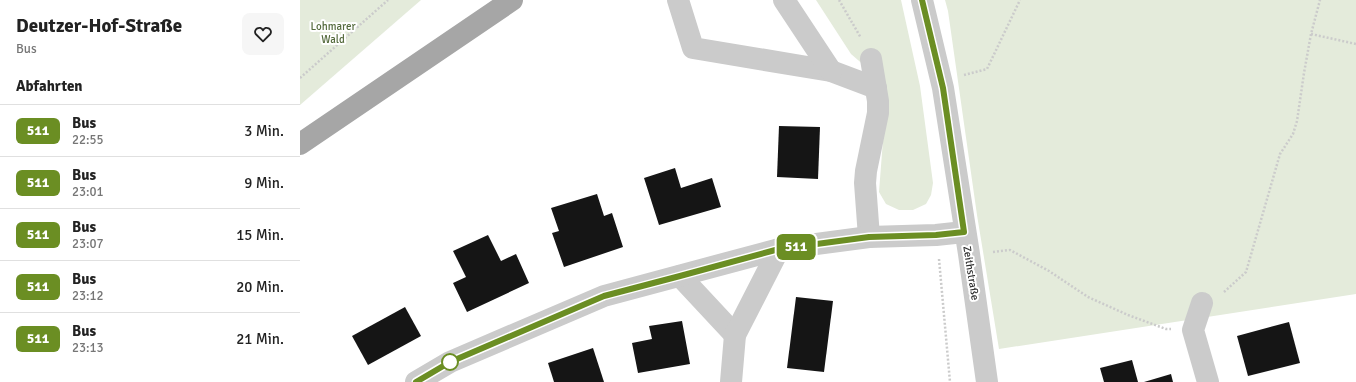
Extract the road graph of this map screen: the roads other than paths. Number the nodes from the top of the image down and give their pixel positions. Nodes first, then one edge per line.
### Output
1 (512, 0) edge
2 (678, 0) edge
3 (784, 0) edge
4 (922, 0) edge
5 (871, 58) road end
6 (831, 71) junction
7 (876, 88) junction
8 (300, 144) edge
9 (964, 232) junction
10 (869, 237) junction
11 (779, 249) junction
12 (680, 276) junction
13 (1202, 303) road end
14 (735, 335) junction
15 (416, 382) edge
16 (731, 382) edge
17 (987, 382) edge
18 (1208, 382) edge

1 - 8 main road
2 - 6 street
3 - 6 street
4 - 9 street, Zeithstraße
5 - 7 street
6 - 7 street
7 - 10 street
9 - 10 street
9 - 17 street, Zeithstraße
10 - 11 street
11 - 12 street
11 - 14 street
12 - 14 street
12 - 15 street
13 - 18 street
14 - 16 street

